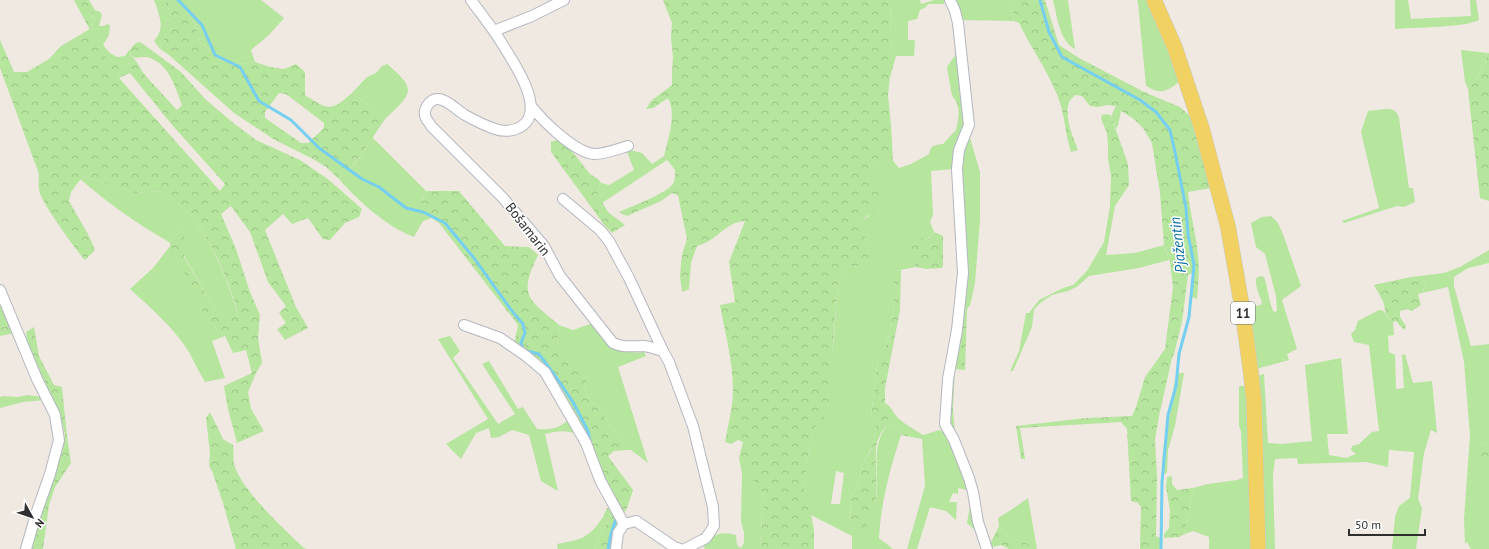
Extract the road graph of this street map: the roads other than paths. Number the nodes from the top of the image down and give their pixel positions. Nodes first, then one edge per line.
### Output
1 (471, 0) edge
2 (564, 0) edge
3 (950, 0) edge
4 (1154, 0) edge
5 (494, 30) junction
6 (531, 106) junction
7 (628, 146) dead end
8 (563, 199) dead end
9 (0, 290) edge
10 (464, 325) dead end
11 (663, 351) junction
12 (624, 524) junction
13 (26, 549) edge
14 (616, 549) edge
15 (680, 549) edge
16 (685, 549) edge
17 (987, 549) edge
18 (1258, 549) edge

1 - 5 street
2 - 5 street
3 - 17 street
4 - 18 main road, 11
5 - 6 street
6 - 7 street
6 - 11 street, Bošamarin
8 - 11 street
9 - 13 street
10 - 12 street
11 - 16 street
12 - 14 street
12 - 15 street

